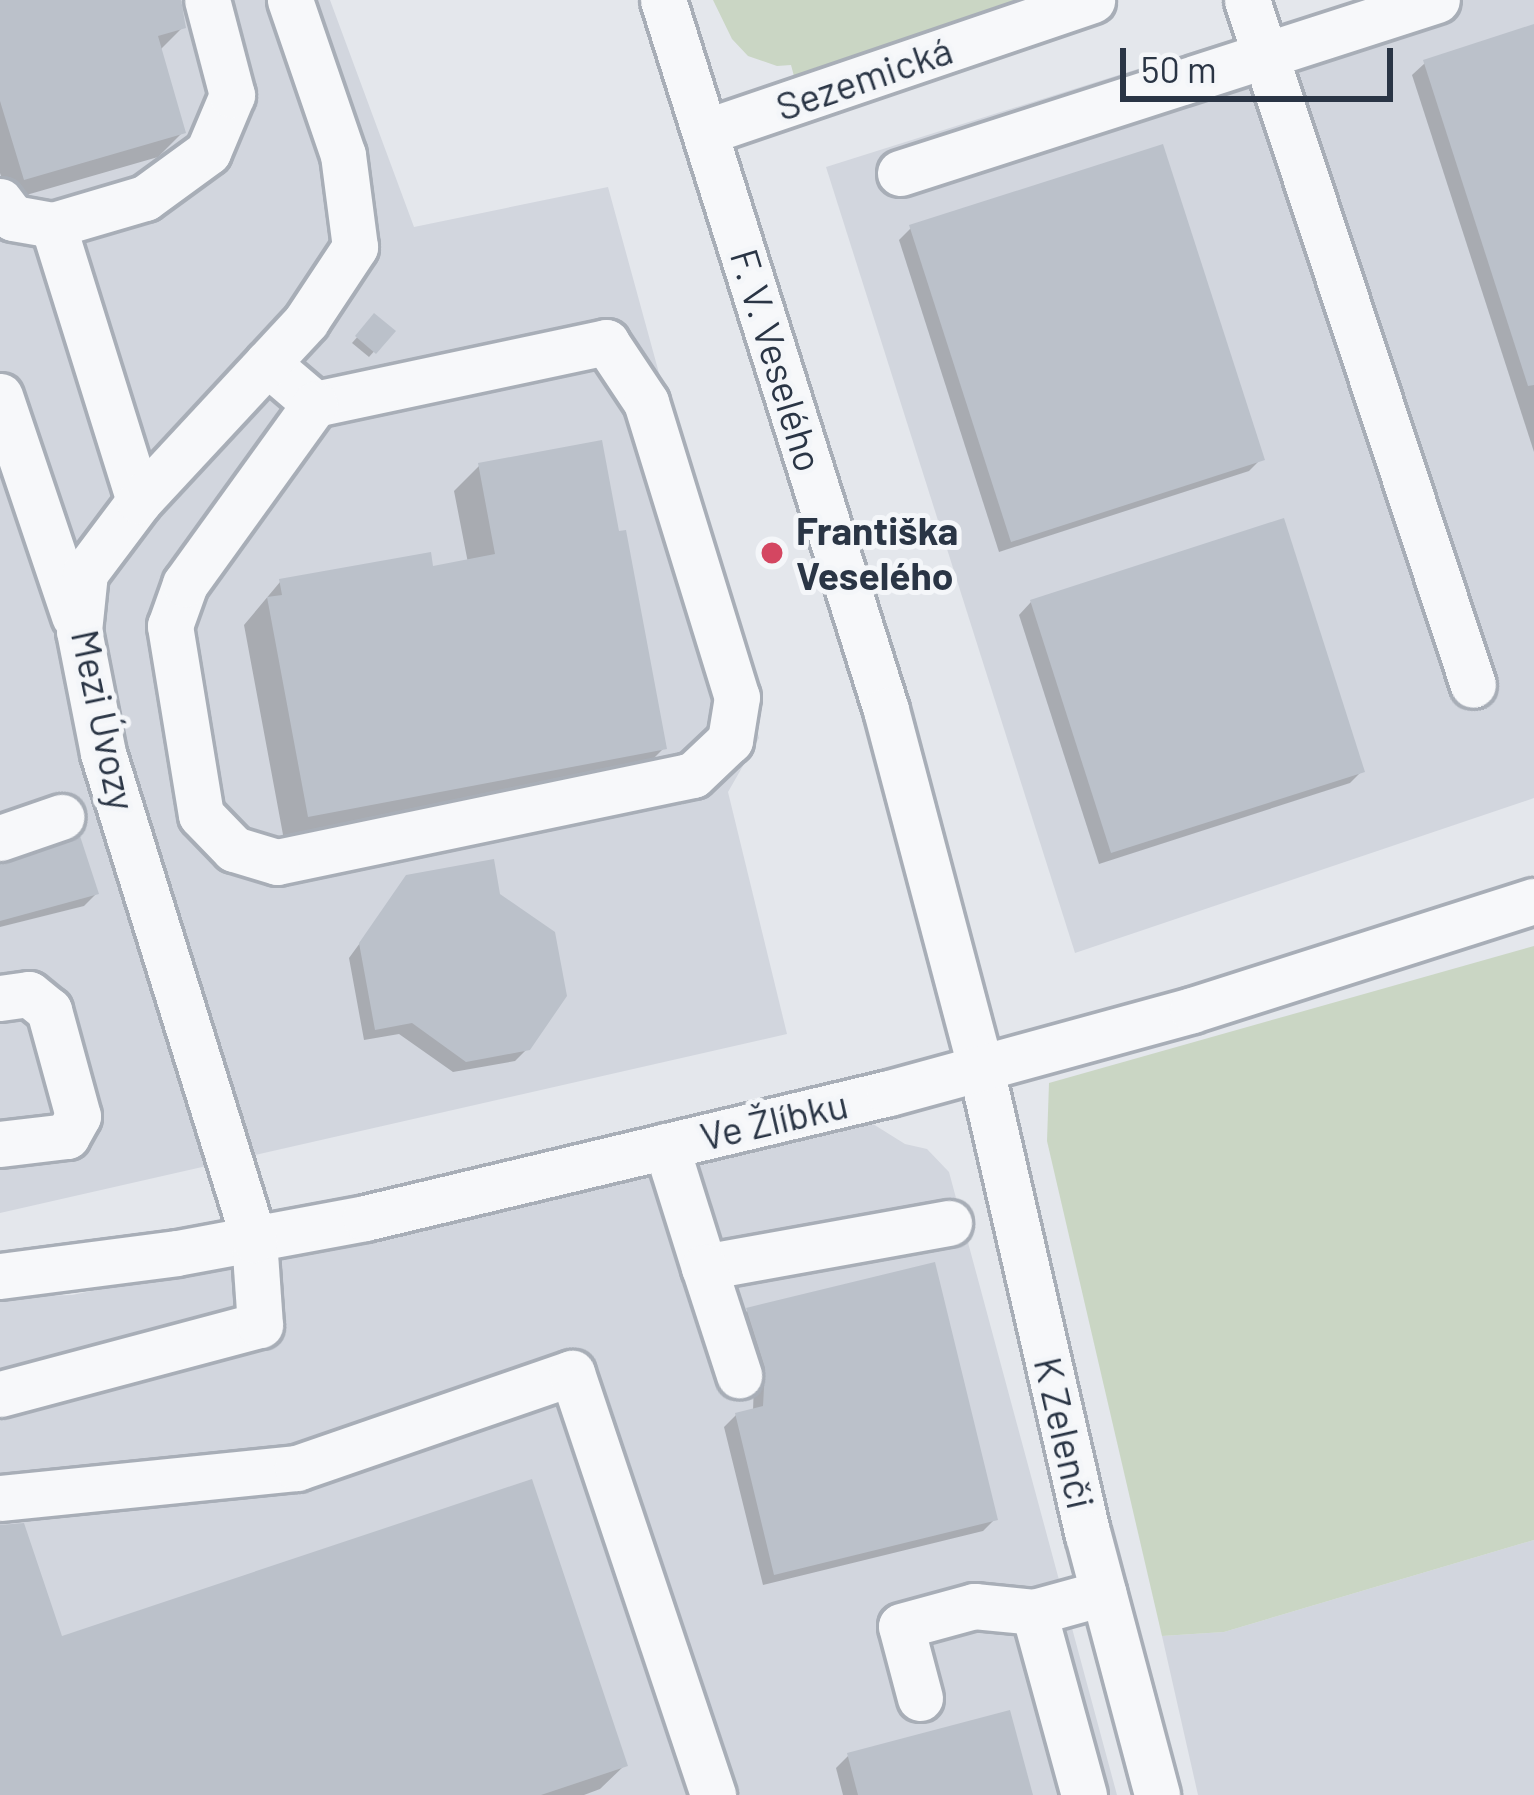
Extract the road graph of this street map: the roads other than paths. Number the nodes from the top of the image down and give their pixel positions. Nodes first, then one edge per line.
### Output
1 (207, 0) edge
2 (290, 0) edge
3 (663, 0) edge
4 (1092, 0) edge
5 (1247, 0) edge
6 (1436, 0) edge
7 (1265, 56) junction
8 (705, 132) junction
9 (900, 173) dead end
10 (0, 201) edge
11 (53, 225) junction
12 (267, 363) junction
13 (0, 396) edge
14 (315, 404) junction
15 (139, 501) junction
16 (79, 631) junction
17 (1473, 685) dead end
18 (61, 817) dead end
19 (0, 838) edge
20 (1534, 901) edge
21 (0, 998) edge
22 (981, 1069) junction
23 (0, 1144) edge
24 (666, 1146) junction
25 (949, 1223) dead end
26 (254, 1240) junction
27 (704, 1267) junction
28 (0, 1276) edge
29 (739, 1375) dead end
30 (0, 1394) edge
31 (0, 1498) edge
32 (1103, 1593) junction
33 (1034, 1612) junction
34 (920, 1698) dead end
35 (713, 1795) edge
36 (1084, 1795) edge
37 (1157, 1795) edge

1 - 11 street
2 - 12 street, Mezi Úvozy
3 - 8 street, F. V. Veselého
4 - 8 street, Sezemická
5 - 7 street
6 - 7 street
7 - 9 street
7 - 17 street
8 - 22 street, F. V. Veselého
10 - 11 street
11 - 15 street
12 - 14 street
12 - 15 street, Mezi Úvozy
13 - 16 street
14 - 14 street
15 - 16 street, Mezi Úvozy
16 - 26 street, Mezi Úvozy
18 - 19 street
20 - 22 street, Ve Žlíbku
21 - 23 street
22 - 24 street, Ve Žlíbku
22 - 32 street, K Zelenči
24 - 26 street, Ve Žlíbku
24 - 27 street
25 - 27 street
26 - 28 street, Ve Žlíbku
26 - 30 street, Mezi Úvozy
27 - 29 street
31 - 35 street
32 - 33 street
32 - 37 street, K Zelenči
33 - 34 street
33 - 36 street

